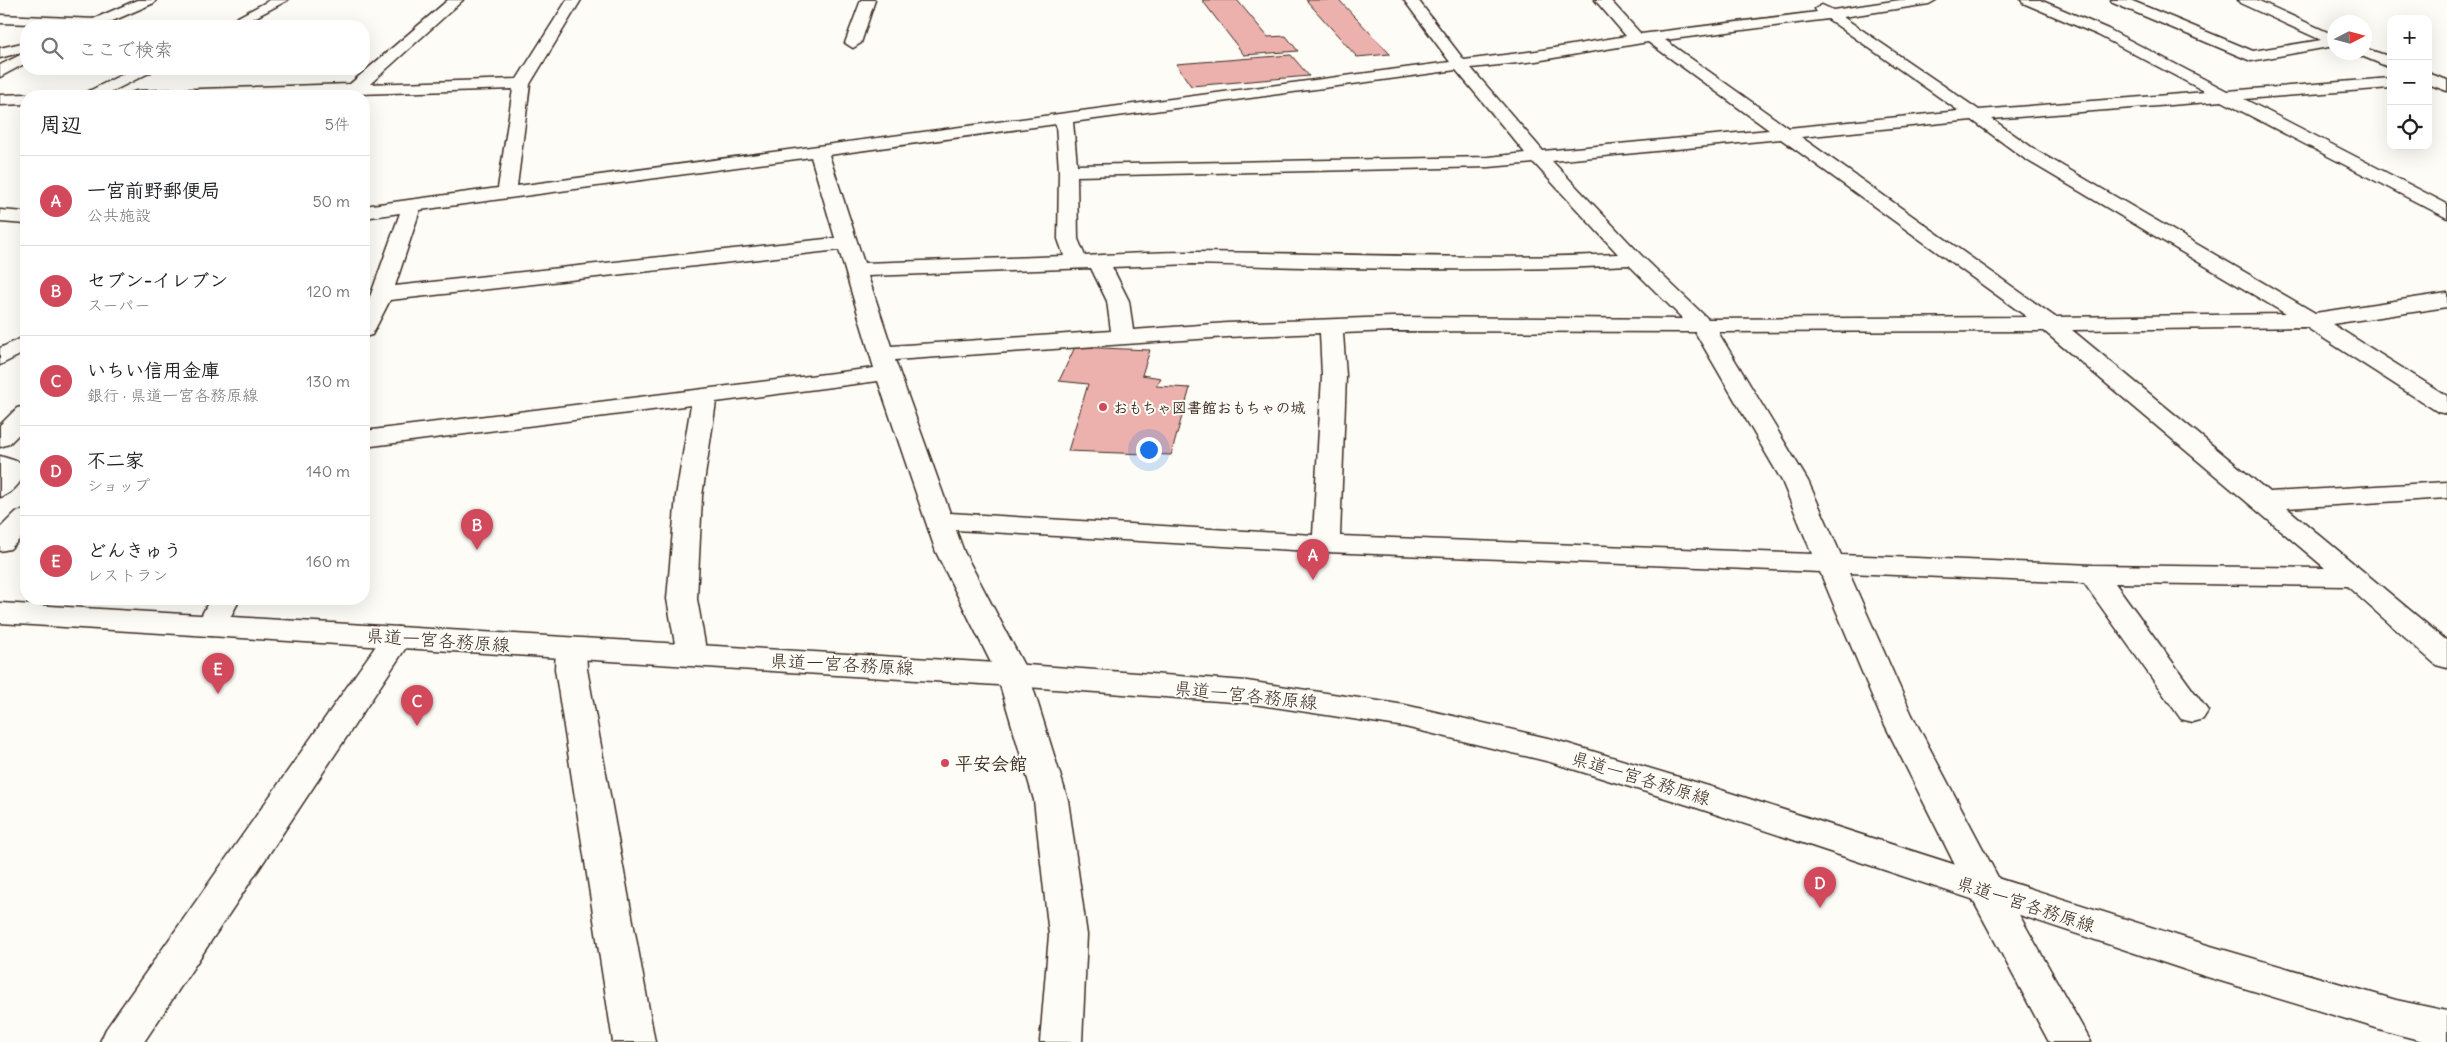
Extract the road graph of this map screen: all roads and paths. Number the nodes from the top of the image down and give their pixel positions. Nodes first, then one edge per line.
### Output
1 (149, 0) edge
2 (281, 0) edge
3 (456, 0) edge
4 (574, 0) edge
5 (868, 0) edge
6 (1411, 0) edge
7 (1602, 0) edge
8 (1929, 0) edge
9 (2028, 0) edge
10 (2118, 0) edge
11 (2245, 0) edge
12 (1821, 9) junction
13 (0, 19) edge
14 (20, 20) edge
15 (103, 20) edge
16 (240, 20) edge
17 (2327, 38) edge
18 (1645, 39) junction
19 (2327, 42) edge
20 (853, 43) dead end
21 (20, 48) edge
22 (0, 53) edge
23 (2372, 55) edge
24 (20, 60) edge
25 (2387, 61) edge
26 (1460, 64) junction
27 (0, 72) edge
28 (132, 75) edge
29 (2434, 79) edge
30 (2387, 83) edge
31 (522, 84) junction
32 (2447, 86) edge
33 (103, 90) edge
34 (354, 90) edge
35 (370, 92) edge
36 (2225, 96) junction
37 (0, 100) edge
38 (20, 100) edge
39 (1974, 115) junction
40 (1064, 118) junction
41 (1785, 134) junction
42 (818, 150) junction
43 (1539, 158) junction
44 (1068, 170) junction
45 (507, 192) junction
46 (412, 205) junction
47 (370, 211) edge
48 (2447, 212) edge
49 (0, 216) edge
50 (20, 218) edge
51 (852, 256) junction
52 (1634, 259) junction
53 (1088, 262) junction
54 (382, 294) junction
55 (2447, 300) edge
56 (370, 318) edge
57 (2311, 320) junction
58 (2049, 323) junction
59 (1700, 324) junction
60 (1332, 326) junction
61 (1123, 337) junction
62 (885, 364) junction
63 (706, 396) junction
64 (2447, 407) edge
65 (20, 419) edge
66 (370, 438) edge
67 (0, 439) edge
68 (0, 464) edge
69 (0, 489) edge
70 (2447, 490) edge
71 (2262, 500) junction
72 (0, 517) edge
73 (20, 518) edge
74 (939, 521) junction
75 (20, 524) edge
76 (0, 543) edge
77 (1326, 544) junction
78 (1829, 562) junction
79 (2093, 574) junction
80 (2354, 577) junction
81 (218, 612) edge
82 (0, 613) edge
83 (398, 637) junction
84 (571, 648) junction
85 (692, 655) junction
86 (2447, 658) edge
87 (1013, 675) junction
88 (2192, 711) dead end
89 (1987, 892) junction
90 (2447, 1029) edge
91 (122, 1042) edge
92 (634, 1042) edge
93 (1061, 1042) edge
94 (2070, 1042) edge

1 - 15 street
2 - 16 street
3 - 34 street
4 - 31 street
5 - 20 street
6 - 26 street
7 - 18 street
8 - 12 street
9 - 36 street
10 - 19 street
11 - 17 street
12 - 18 street
12 - 39 street
13 - 14 street
18 - 26 street
18 - 41 street
21 - 22 street
23 - 25 street
24 - 27 street
26 - 40 street
26 - 43 street
28 - 33 street
29 - 32 street
30 - 36 street
31 - 35 street
31 - 45 street
36 - 39 street
36 - 48 street
37 - 38 street
39 - 41 street
39 - 57 street
40 - 42 street
40 - 44 street
41 - 43 street
41 - 58 street
42 - 45 street
42 - 51 street
43 - 44 street
43 - 52 street
44 - 53 street
45 - 46 street
46 - 47 street
46 - 54 street
49 - 50 street
51 - 53 street
51 - 54 street
51 - 62 street
52 - 53 street
52 - 59 street
53 - 61 street
54 - 56 street
55 - 57 street
57 - 58 street
57 - 64 street
58 - 59 street
58 - 71 street
59 - 60 street
59 - 78 street
60 - 61 street
60 - 77 street
61 - 62 street
62 - 63 street
62 - 74 street
63 - 66 street
63 - 85 street
65 - 67 street
68 - 69 street
70 - 71 street
71 - 80 street
72 - 73 street
74 - 77 street
74 - 87 street
75 - 76 street
77 - 78 street
78 - 79 street
78 - 89 street
79 - 80 street
79 - 88 street
80 - 86 street
81 - 82 street, 県道一宮各務原線
81 - 83 street, 県道一宮各務原線
83 - 84 street, 県道一宮各務原線
83 - 91 street
84 - 85 street, 県道一宮各務原線
84 - 92 street
85 - 87 street, 県道一宮各務原線
87 - 89 street, 県道一宮各務原線
87 - 93 street
89 - 90 street, 県道一宮各務原線
89 - 94 street

